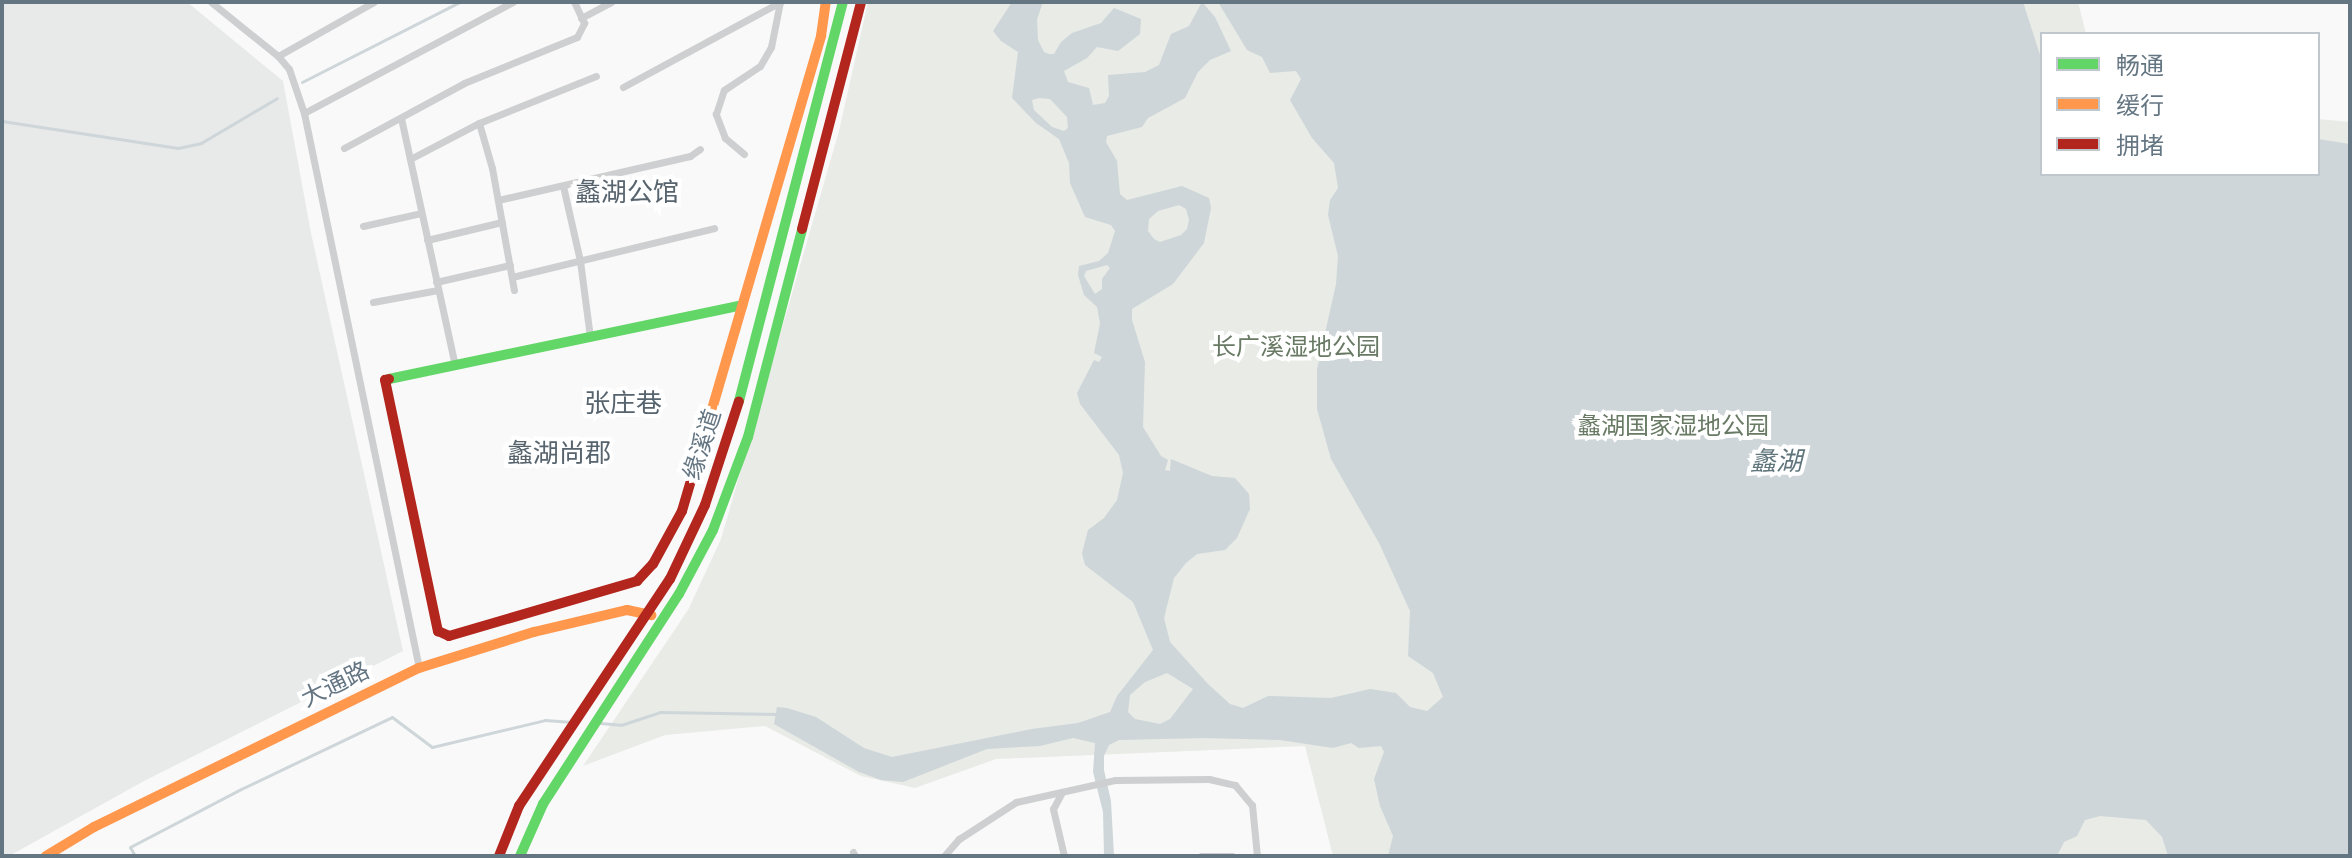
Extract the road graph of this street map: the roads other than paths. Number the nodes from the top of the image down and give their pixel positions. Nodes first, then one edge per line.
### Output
1 (211, 2) edge
2 (374, 2) edge
3 (513, 2) edge
4 (574, 2) edge
5 (611, 2) edge
6 (780, 2) edge
7 (826, 2) edge
8 (843, 2) edge
9 (861, 2) edge
10 (581, 18) junction
11 (278, 56) junction
12 (596, 76) dead end
13 (623, 87) dead end
14 (304, 113) junction
15 (401, 118) junction
16 (479, 123) junction
17 (344, 148) dead end
18 (700, 149) dead end
19 (744, 154) dead end
20 (410, 159) junction
21 (563, 186) junction
22 (498, 200) junction
23 (421, 213) junction
24 (502, 222) junction
25 (363, 226) dead end
26 (714, 228) dead end
27 (427, 240) junction
28 (580, 261) junction
29 (510, 265) junction
30 (512, 277) junction
31 (437, 286) junction
32 (514, 290) dead end
33 (373, 302) dead end
34 (742, 305) junction
35 (590, 337) junction
36 (455, 365) junction
37 (647, 613) junction
38 (663, 620) junction
39 (419, 668) junction
40 (1062, 792) junction
41 (1039, 797) junction
42 (1053, 809) junction
43 (46, 856) edge
44 (499, 856) edge
45 (520, 856) edge
46 (944, 856) edge
47 (1064, 856) edge
48 (1201, 856) edge
49 (1232, 856) edge
50 (1257, 856) edge

1 - 11 street
2 - 11 street
3 - 14 street
4 - 10 street
5 - 10 street
6 - 13 street
6 - 19 street
7 - 34 street
8 - 37 street, 缘溪道
9 - 38 street, 缘溪道
10 - 15 street
11 - 14 street
12 - 16 street
14 - 39 street
15 - 17 street
15 - 20 street
16 - 20 street
16 - 22 street
18 - 21 street
20 - 23 street
21 - 22 street
21 - 28 street
22 - 24 street
23 - 25 street
23 - 27 street
24 - 27 street
24 - 29 street
26 - 28 street
27 - 31 street
28 - 30 street
28 - 35 street
29 - 30 street
29 - 31 street
30 - 32 street
31 - 33 street
31 - 36 street
34 - 35 street
34 - 36 street
35 - 36 street
37 - 38 street, 大通路
37 - 39 street, 大通路
37 - 44 street, 缘溪道
38 - 45 street, 缘溪道
39 - 43 street, 大通路
40 - 41 street
40 - 42 street
40 - 50 street
41 - 42 street
41 - 46 street
42 - 47 street
48 - 49 street

